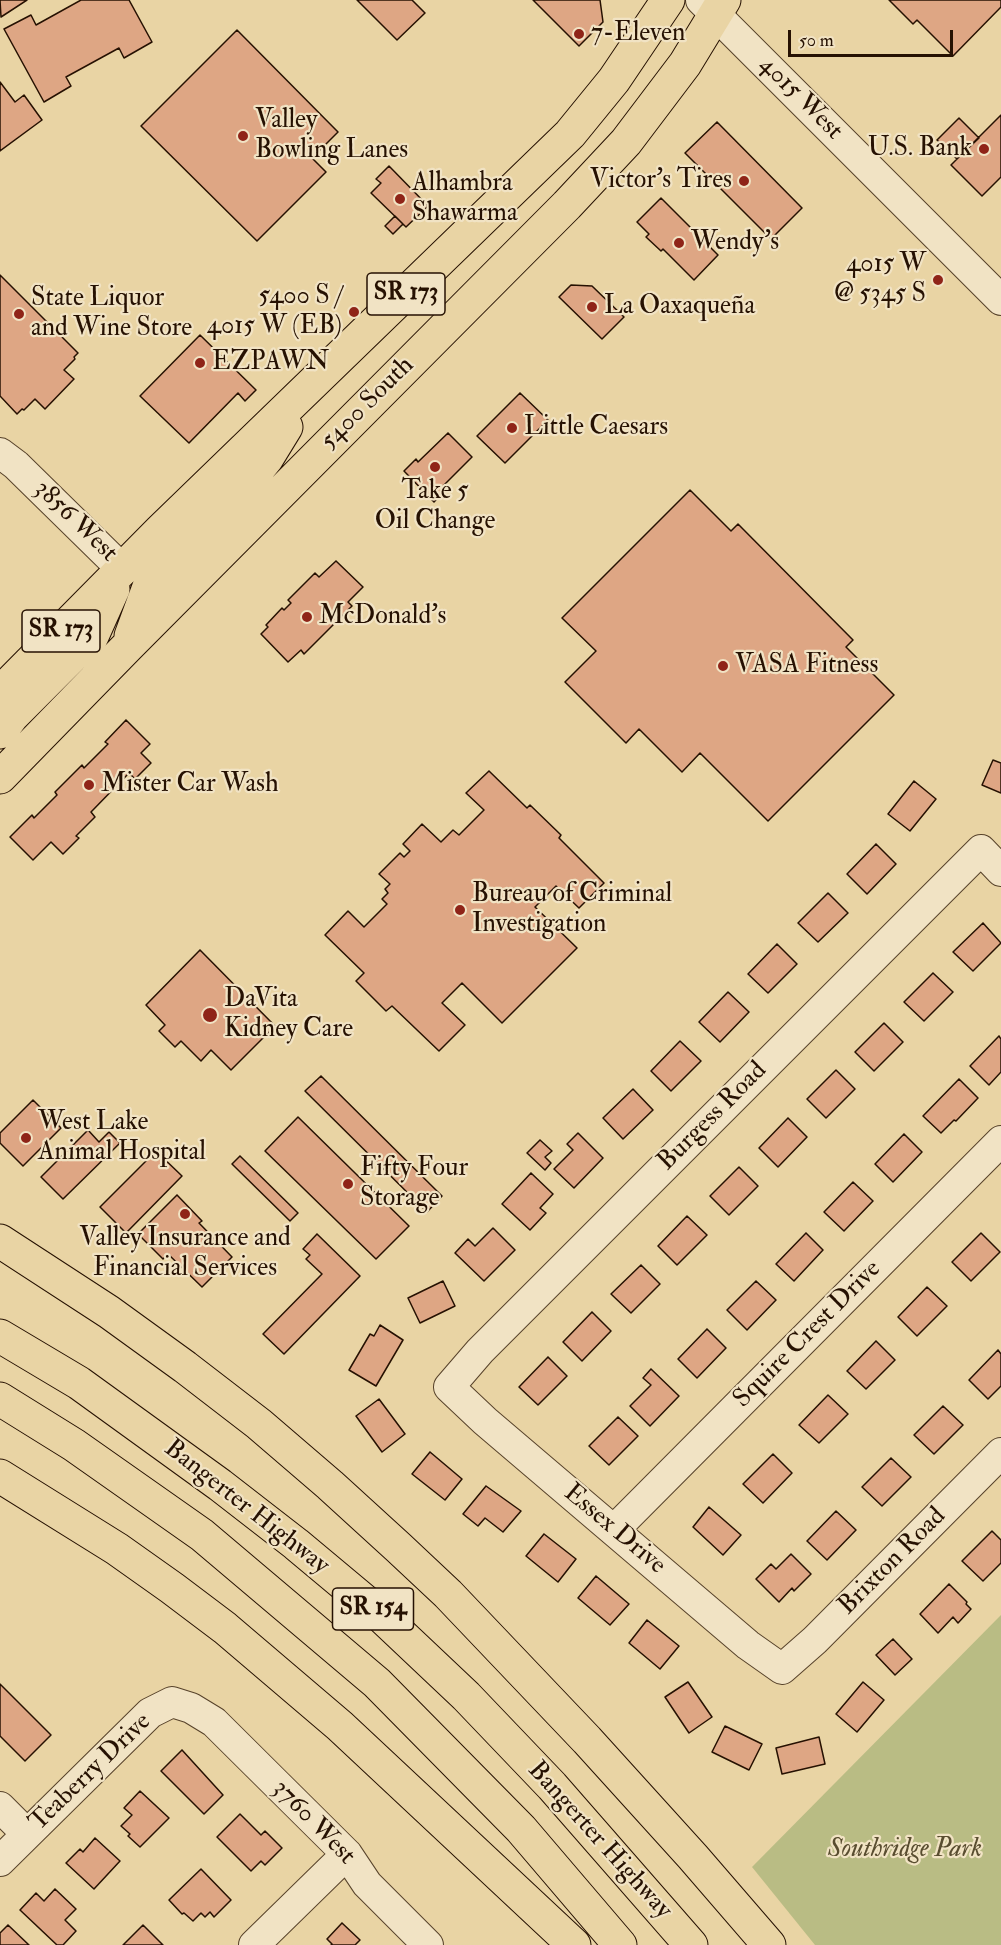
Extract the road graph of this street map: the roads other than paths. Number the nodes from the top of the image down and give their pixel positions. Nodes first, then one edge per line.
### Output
1 (668, 0) edge
2 (713, 5) edge
3 (1001, 300) edge
4 (312, 385) junction
5 (0, 453) edge
6 (122, 569) junction
7 (128, 646) junction
8 (0, 693) edge
9 (0, 732) edge
10 (0, 777) edge
11 (991, 860) edge
12 (1001, 1141) edge
13 (0, 1241) edge
14 (0, 1336) edge
15 (449, 1386) joint
16 (0, 1399) edge
17 (1001, 1453) edge
18 (0, 1476) edge
19 (615, 1530) junction
20 (782, 1669) joint
21 (191, 1708) joint
22 (0, 1807) edge
23 (27, 1834) junction
24 (347, 1854) junction
25 (0, 1862) edge
26 (254, 1945) edge
27 (428, 1945) edge
28 (574, 1945) edge
29 (620, 1945) edge
30 (691, 1945) edge
31 (769, 1945) edge

1 - 4 main road, 5400 South / SR 173
2 - 3 street, 4015 West
2 - 7 main road, 5400 South / SR 173
4 - 6 main road, 5400 South / SR 173
4 - 7 main road
5 - 6 street, 3856 West
6 - 8 main road, 5400 South / SR 173
6 - 9 main road
7 - 10 main road, 5400 South / SR 173
11 - 15 street, Burgess Road
12 - 19 street, Squire Crest Drive
13 - 31 main road
14 - 30 main road, Bangerter Highway / SR 154
15 - 19 street, Essex Drive
16 - 29 main road, Bangerter Highway / SR 154
17 - 20 street, Brixton Road
18 - 28 main road
19 - 20 street, Essex Drive
21 - 23 street, Teaberry Drive
21 - 24 street, 3760 West
22 - 23 street
23 - 25 street, Teaberry Drive
24 - 26 street
24 - 27 street, 3760 West

